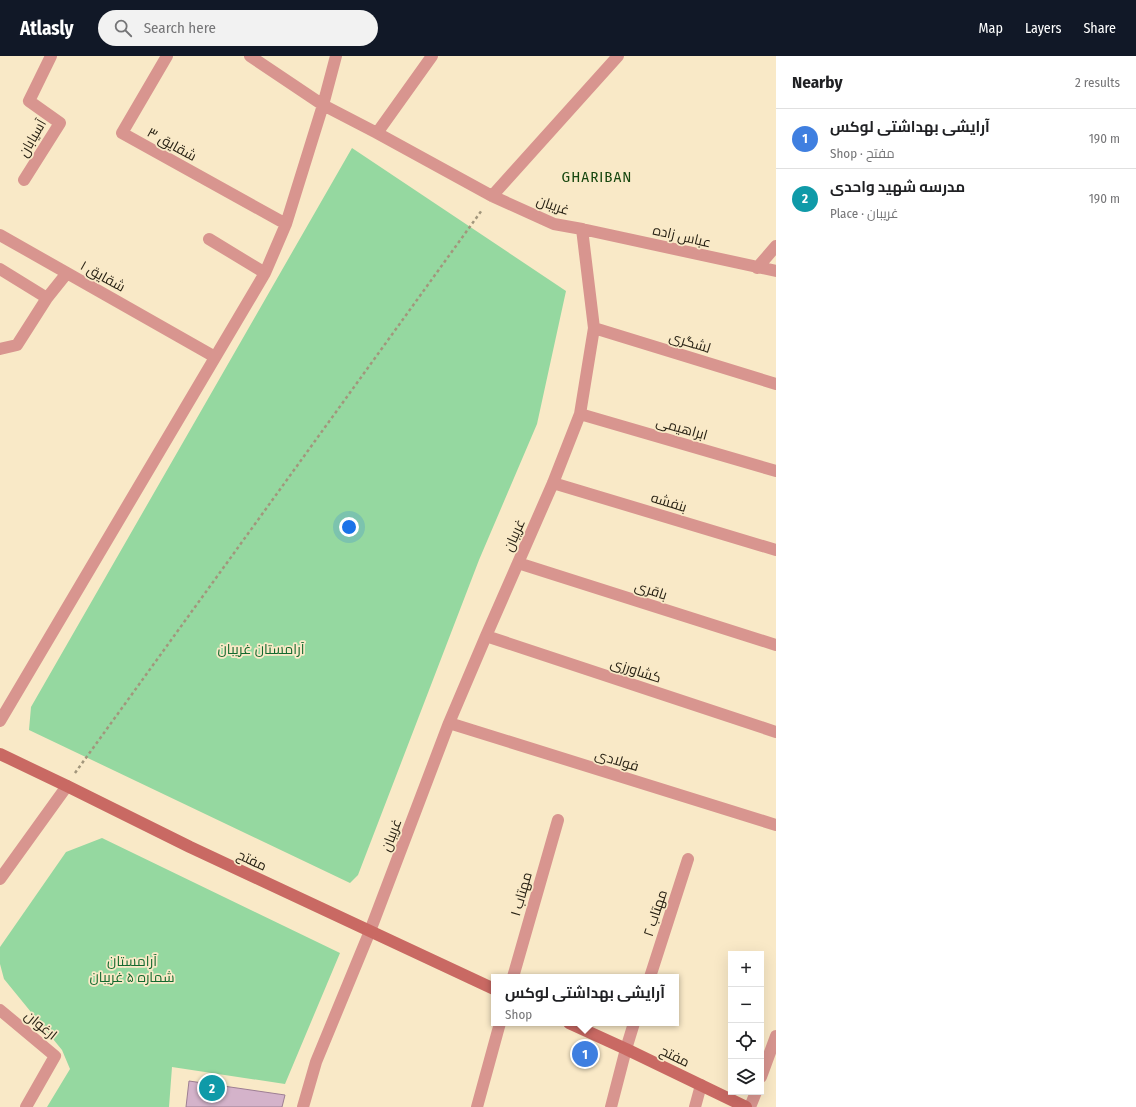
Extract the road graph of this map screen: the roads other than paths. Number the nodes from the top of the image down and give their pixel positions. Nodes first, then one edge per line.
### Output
1 (51, 56) edge
2 (167, 56) edge
3 (250, 56) edge
4 (336, 56) edge
5 (432, 56) edge
6 (618, 56) edge
7 (323, 105) junction
8 (377, 133) junction
9 (24, 180) dead end
10 (492, 196) junction
11 (286, 224) junction
12 (582, 229) junction
13 (0, 235) edge
14 (209, 239) dead end
15 (776, 246) edge
16 (757, 268) junction
17 (0, 269) edge
18 (776, 271) edge
19 (66, 273) junction
20 (265, 273) junction
21 (47, 298) junction
22 (594, 328) junction
23 (0, 349) edge
24 (215, 357) junction
25 (776, 384) edge
26 (580, 414) junction
27 (776, 470) edge
28 (553, 483) junction
29 (776, 550) edge
30 (518, 563) junction
31 (486, 636) junction
32 (776, 645) edge
33 (0, 721) edge
34 (449, 723) junction
35 (776, 732) edge
36 (0, 754) edge
37 (67, 786) junction
38 (558, 820) dead end
39 (776, 825) edge
40 (688, 859) dead end
41 (0, 879) edge
42 (370, 931) junction
43 (514, 974) edge
44 (651, 974) edge
45 (491, 988) edge
46 (0, 1010) edge
47 (499, 1026) edge
48 (575, 1026) edge
49 (633, 1026) edge
50 (776, 1036) edge
51 (626, 1049) junction
52 (764, 1069) edge
53 (701, 1085) junction
54 (755, 1095) edge
55 (26, 1107) edge
56 (303, 1107) edge
57 (477, 1107) edge
58 (611, 1107) edge
59 (695, 1107) edge
60 (746, 1107) edge
61 (750, 1107) edge

1 - 9 street, آسیابان
2 - 11 street, شقایق ۳
3 - 7 street, غریبان
4 - 7 street
5 - 8 street
6 - 10 street
7 - 8 street, غریبان
7 - 11 street
8 - 10 street, غریبان
10 - 12 street, غریبان
11 - 20 street
12 - 16 street, عباس زاده
12 - 22 street, غریبان
13 - 19 street
14 - 20 street
15 - 16 street
16 - 18 street, عباس زاده
17 - 21 street
19 - 21 street, شقایق ۱
19 - 24 street, شقایق ۱
20 - 24 street
21 - 23 street, شقایق ۱
22 - 25 street, لشگری
22 - 26 street, غریبان
24 - 33 street
26 - 27 street, ابراهیمی
26 - 28 street, غریبان
28 - 29 street, بنفشه
28 - 30 street, غریبان
30 - 31 street, غریبان
30 - 32 street, باقری
31 - 34 street, غریبان
31 - 35 street, کشاورزی
34 - 39 street, فولادی
34 - 42 street, غریبان
36 - 37 main road, مفتح
37 - 41 street
37 - 42 main road, مفتح
38 - 43 street, مهتاب ۱
40 - 44 street, مهتاب ۲
42 - 45 main road, مفتح
42 - 56 street, غریبان
46 - 55 street, ارغوان
47 - 57 street
48 - 51 main road, مفتح
49 - 51 street
50 - 52 street
51 - 53 main road, مفتح
51 - 58 street
53 - 59 street
53 - 60 main road, مفتح
54 - 61 street

